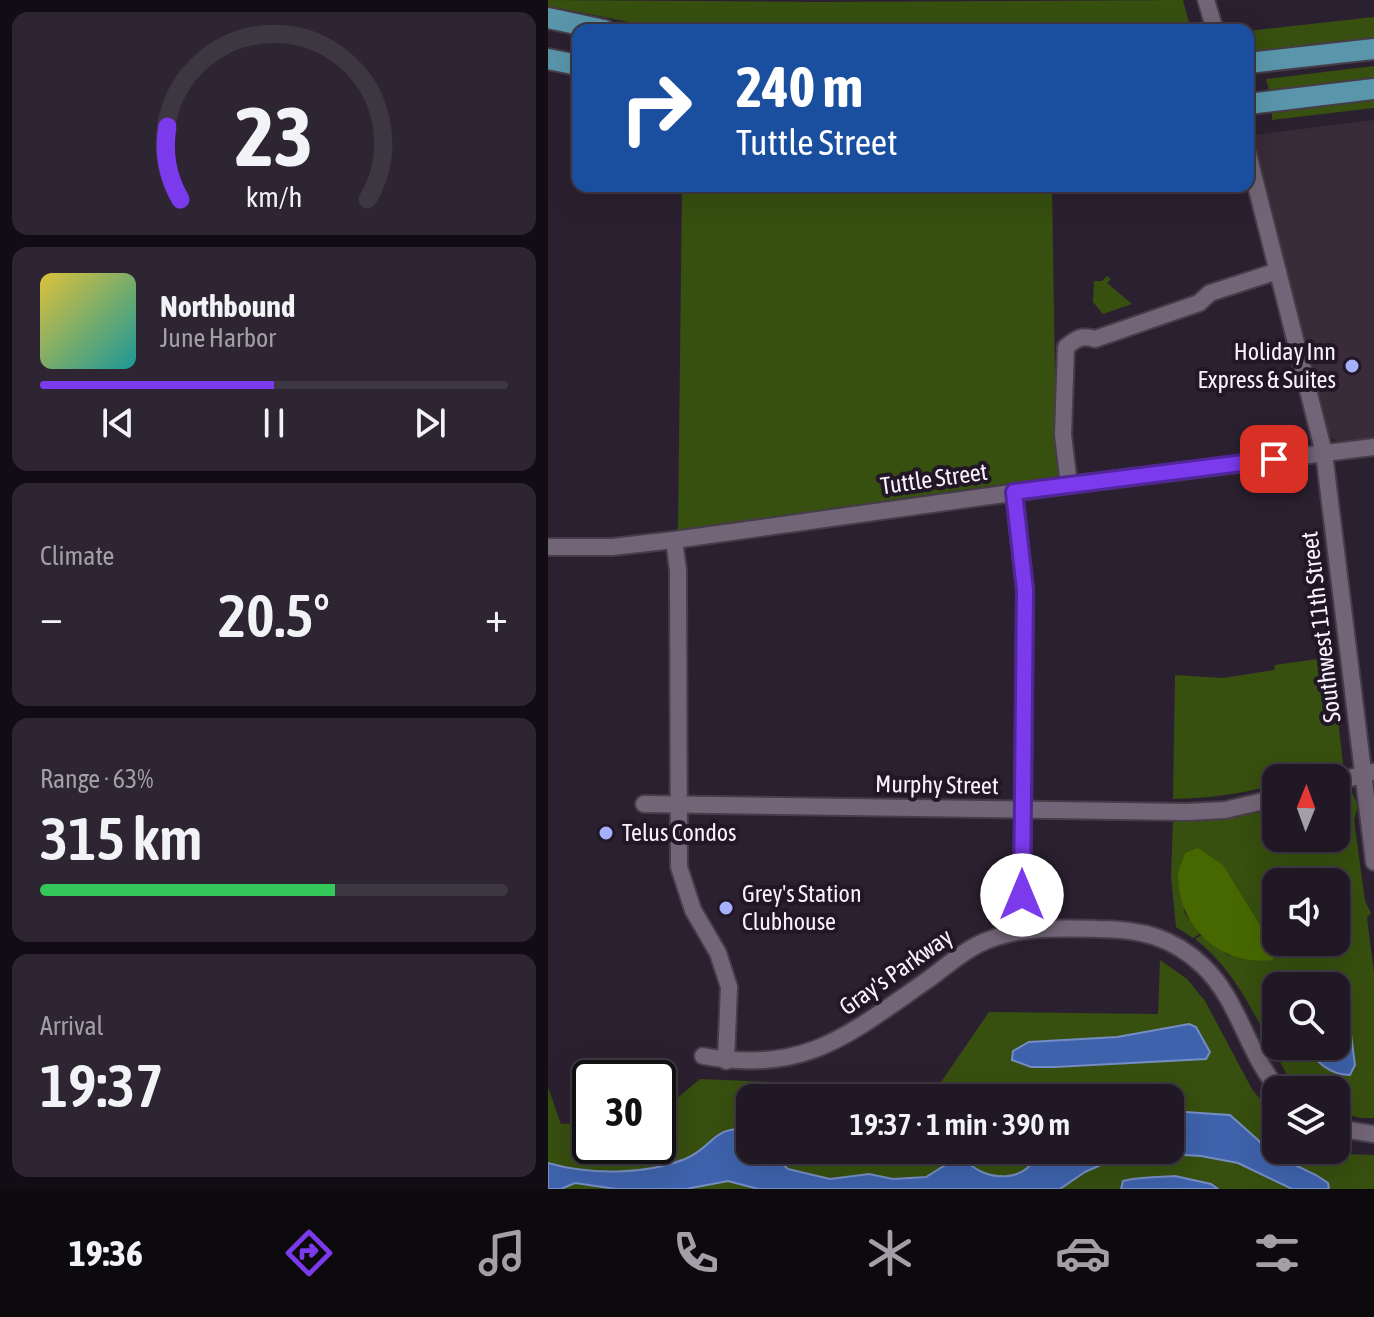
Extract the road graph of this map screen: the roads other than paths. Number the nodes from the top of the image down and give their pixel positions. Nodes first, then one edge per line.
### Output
1 (1206, 0) edge
2 (548, 18) edge
3 (576, 24) edge
4 (1213, 24) edge
5 (1374, 49) edge
6 (548, 59) edge
7 (1254, 62) edge
8 (572, 64) edge
9 (1374, 89) edge
10 (1254, 103) edge
11 (1254, 177) edge
12 (1278, 271) junction
13 (1374, 447) edge
14 (1324, 453) junction
15 (1069, 485) junction
16 (1014, 492) junction
17 (674, 540) junction
18 (548, 547) edge
19 (1369, 773) edge
20 (1262, 801) edge
21 (644, 804) dead end
22 (678, 805) junction
23 (1023, 810) junction
24 (1374, 862) edge
25 (1022, 931) junction
26 (703, 1056) dead end
27 (726, 1061) junction
28 (1269, 1076) edge
29 (1350, 1130) edge
30 (1374, 1134) edge

1 - 4 street
2 - 3 main road
5 - 7 main road
6 - 8 main road
9 - 10 main road
11 - 12 street, Southwest 11th Street
12 - 14 street, Southwest 11th Street
12 - 15 street
13 - 14 street, Tuttle Street
14 - 15 street, Tuttle Street
14 - 19 street, Southwest 11th Street
15 - 16 street, Tuttle Street
16 - 17 street, Tuttle Street
16 - 23 street
17 - 18 street, Tuttle Street
17 - 22 street
19 - 24 street, Southwest 11th Street
20 - 23 street, Murphy Street
21 - 22 street, Murphy Street
22 - 23 street, Murphy Street
22 - 27 street
23 - 25 street
25 - 27 street, Gray's Parkway
25 - 28 street, Gray's Parkway
26 - 27 street, Gray's Parkway
29 - 30 street

